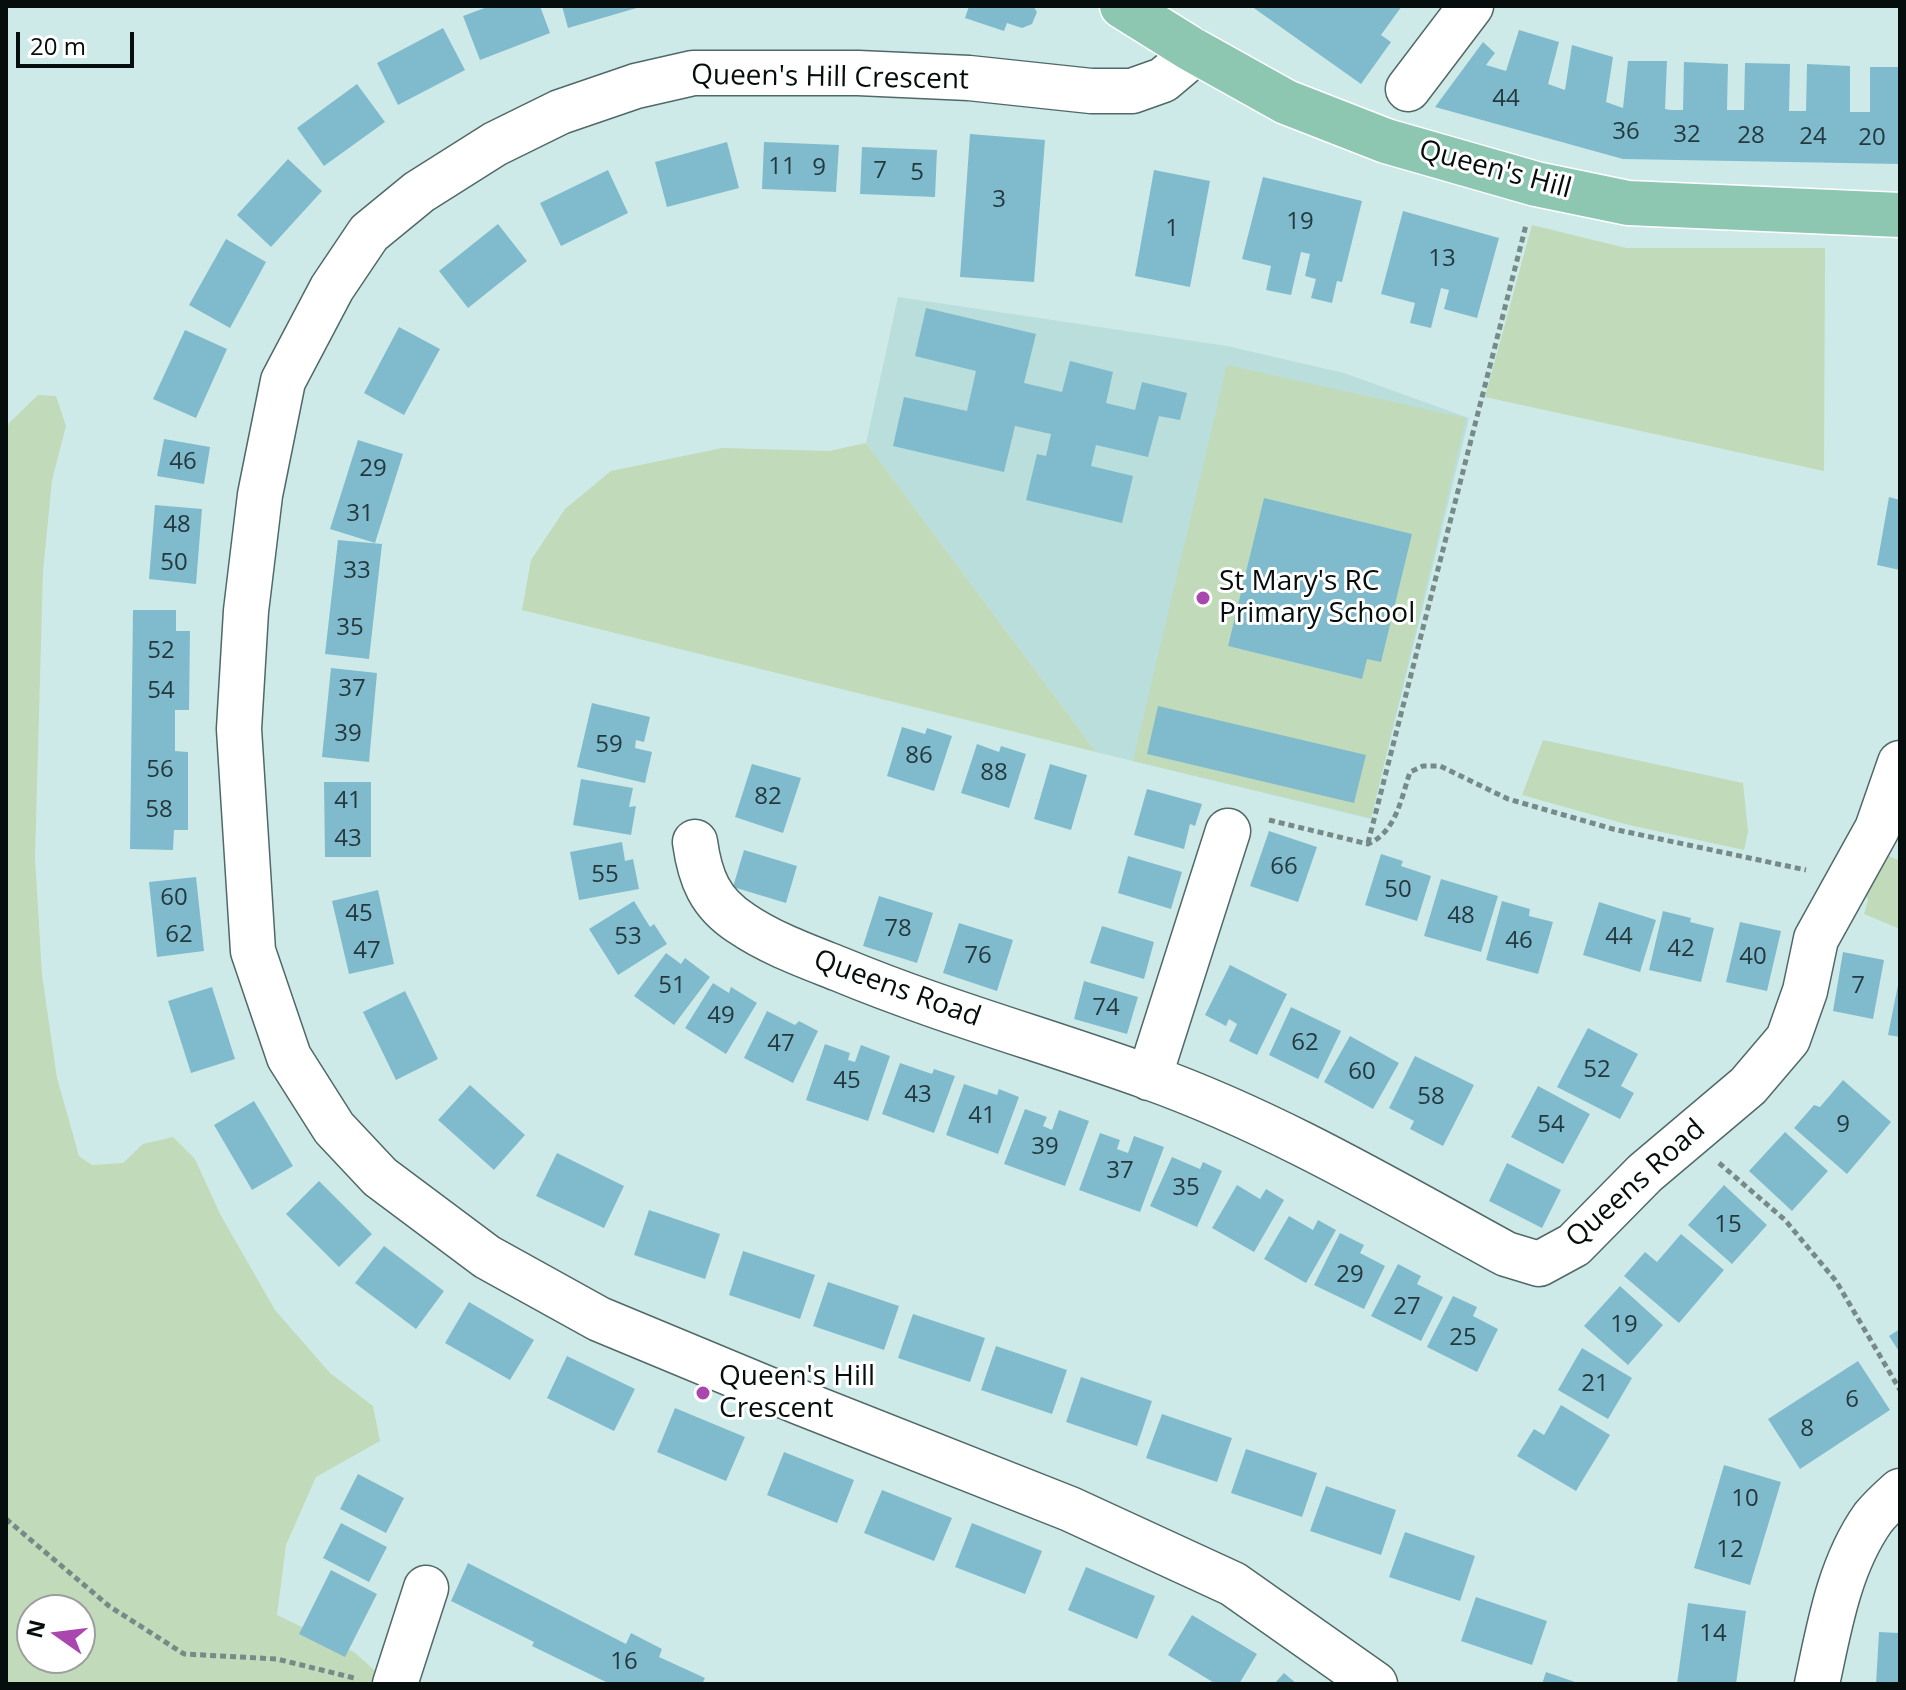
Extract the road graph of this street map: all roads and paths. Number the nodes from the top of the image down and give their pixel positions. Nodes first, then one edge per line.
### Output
1 (1122, 6) edge
2 (1471, 6) edge
3 (1191, 49) junction
4 (1408, 89) dead end
5 (1536, 184) junction
6 (1900, 215) edge
7 (1900, 763) edge
8 (1228, 831) joint
9 (695, 842) dead end
10 (1368, 844) junction
11 (1848, 879) junction
12 (1149, 1078) junction
13 (1688, 1136) junction
14 (1900, 1390) edge
15 (1900, 1491) edge
16 (6, 1519) edge
17 (426, 1588) dead end
18 (380, 1683) edge
19 (1375, 1684) edge
20 (1817, 1684) edge

1 - 3 main road, Queen's Hill
2 - 4 street
3 - 5 main road, Queen's Hill
3 - 19 street, Queen's Hill Crescent
5 - 6 main road, Queen's Hill
5 - 10 path
7 - 11 street, Queens Road
8 - 10 path
8 - 12 street
9 - 12 street, Queens Road
10 - 11 path
11 - 13 street, Queens Road
12 - 13 street, Queens Road
13 - 14 path
15 - 20 street
16 - 18 path
17 - 18 street

